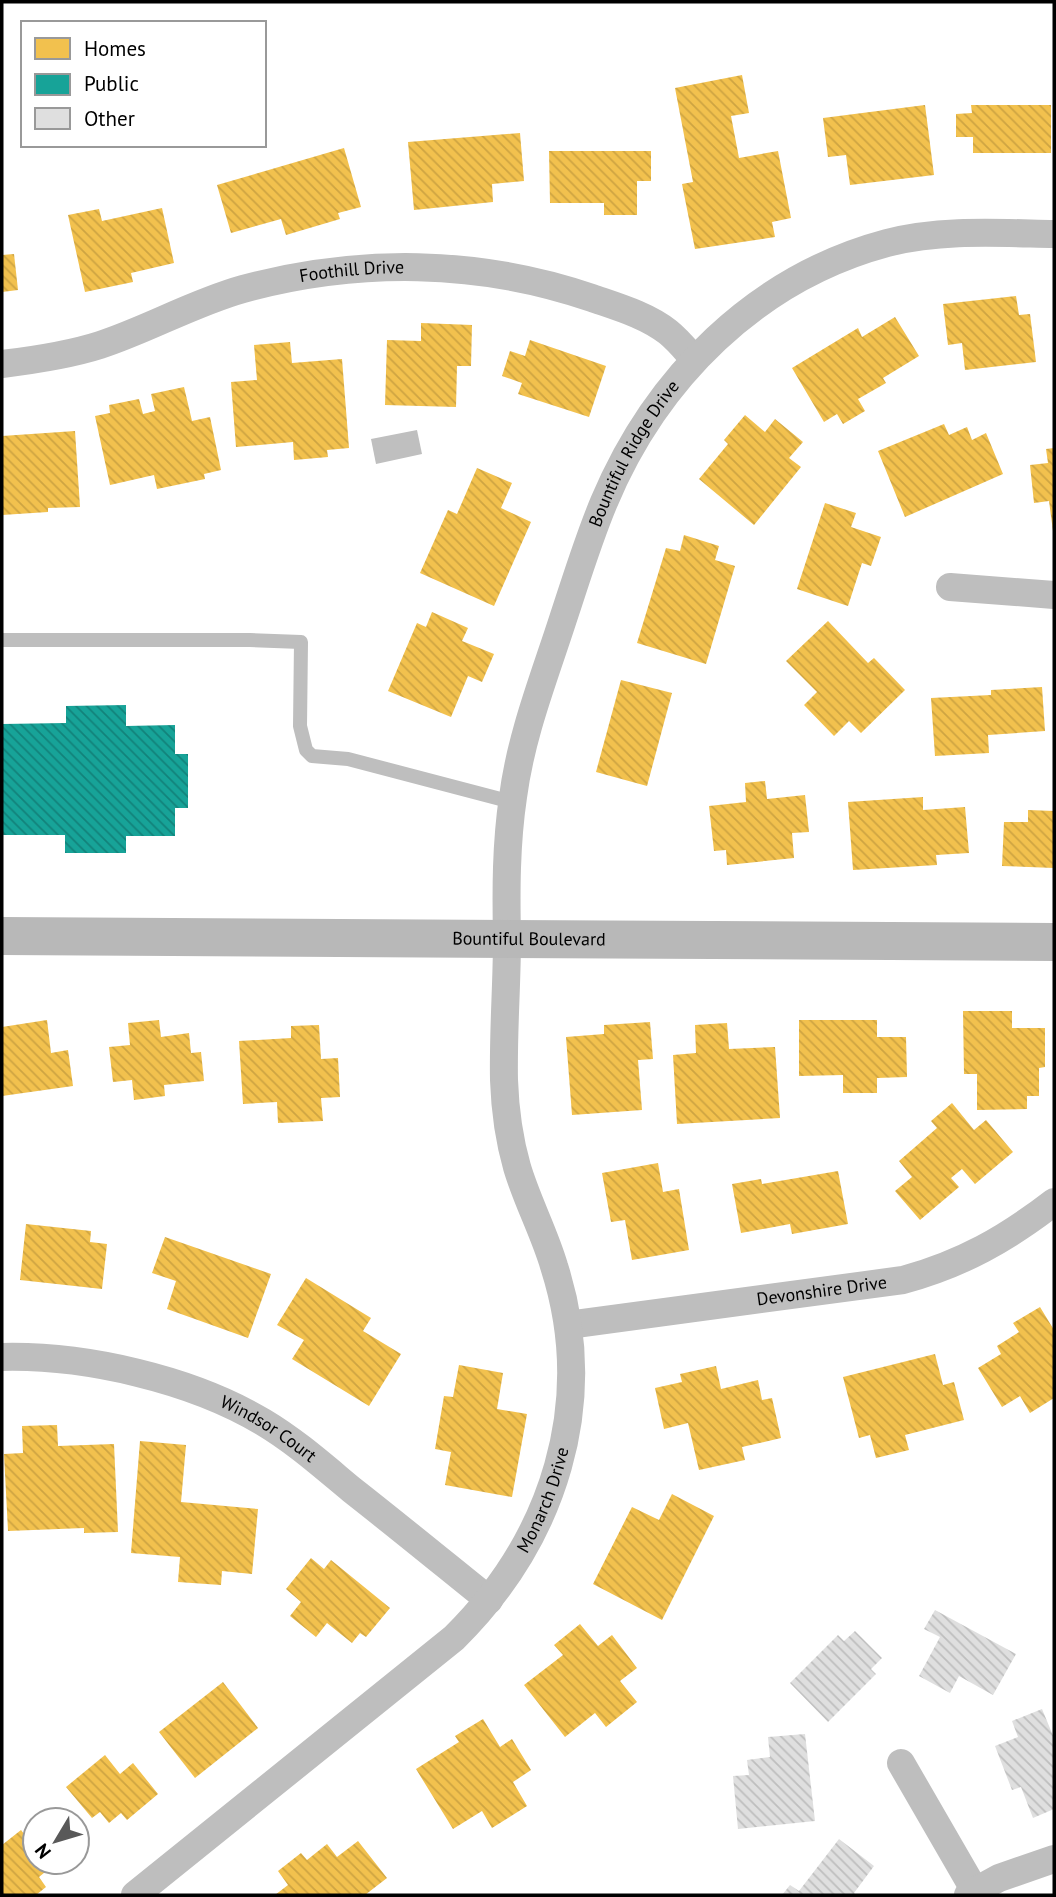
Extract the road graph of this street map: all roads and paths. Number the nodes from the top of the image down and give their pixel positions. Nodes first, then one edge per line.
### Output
1 (1054, 234) edge
2 (694, 359) junction
3 (2, 364) edge
4 (950, 587) dead end
5 (1054, 595) edge
6 (2, 640) edge
7 (512, 802) junction
8 (2, 936) edge
9 (507, 939) junction
10 (1054, 942) edge
11 (1054, 1202) edge
12 (568, 1325) junction
13 (2, 1357) edge
14 (489, 1600) junction
15 (901, 1763) dead end
16 (1054, 1859) edge
17 (972, 1893) edge
18 (135, 1895) edge

1 - 2 street, Bountiful Ridge Drive
2 - 3 street, Foothill Drive
2 - 7 street, Bountiful Ridge Drive
4 - 5 street
6 - 7 lane
7 - 9 street, Bountiful Ridge Drive
8 - 9 main road, Bountiful Boulevard
9 - 10 main road, Bountiful Boulevard
9 - 12 street, Monarch Drive
11 - 12 street, Devonshire Drive
12 - 14 street, Monarch Drive
13 - 14 street, Windsor Court
14 - 18 street, Monarch Drive
15 - 17 street
16 - 17 street

